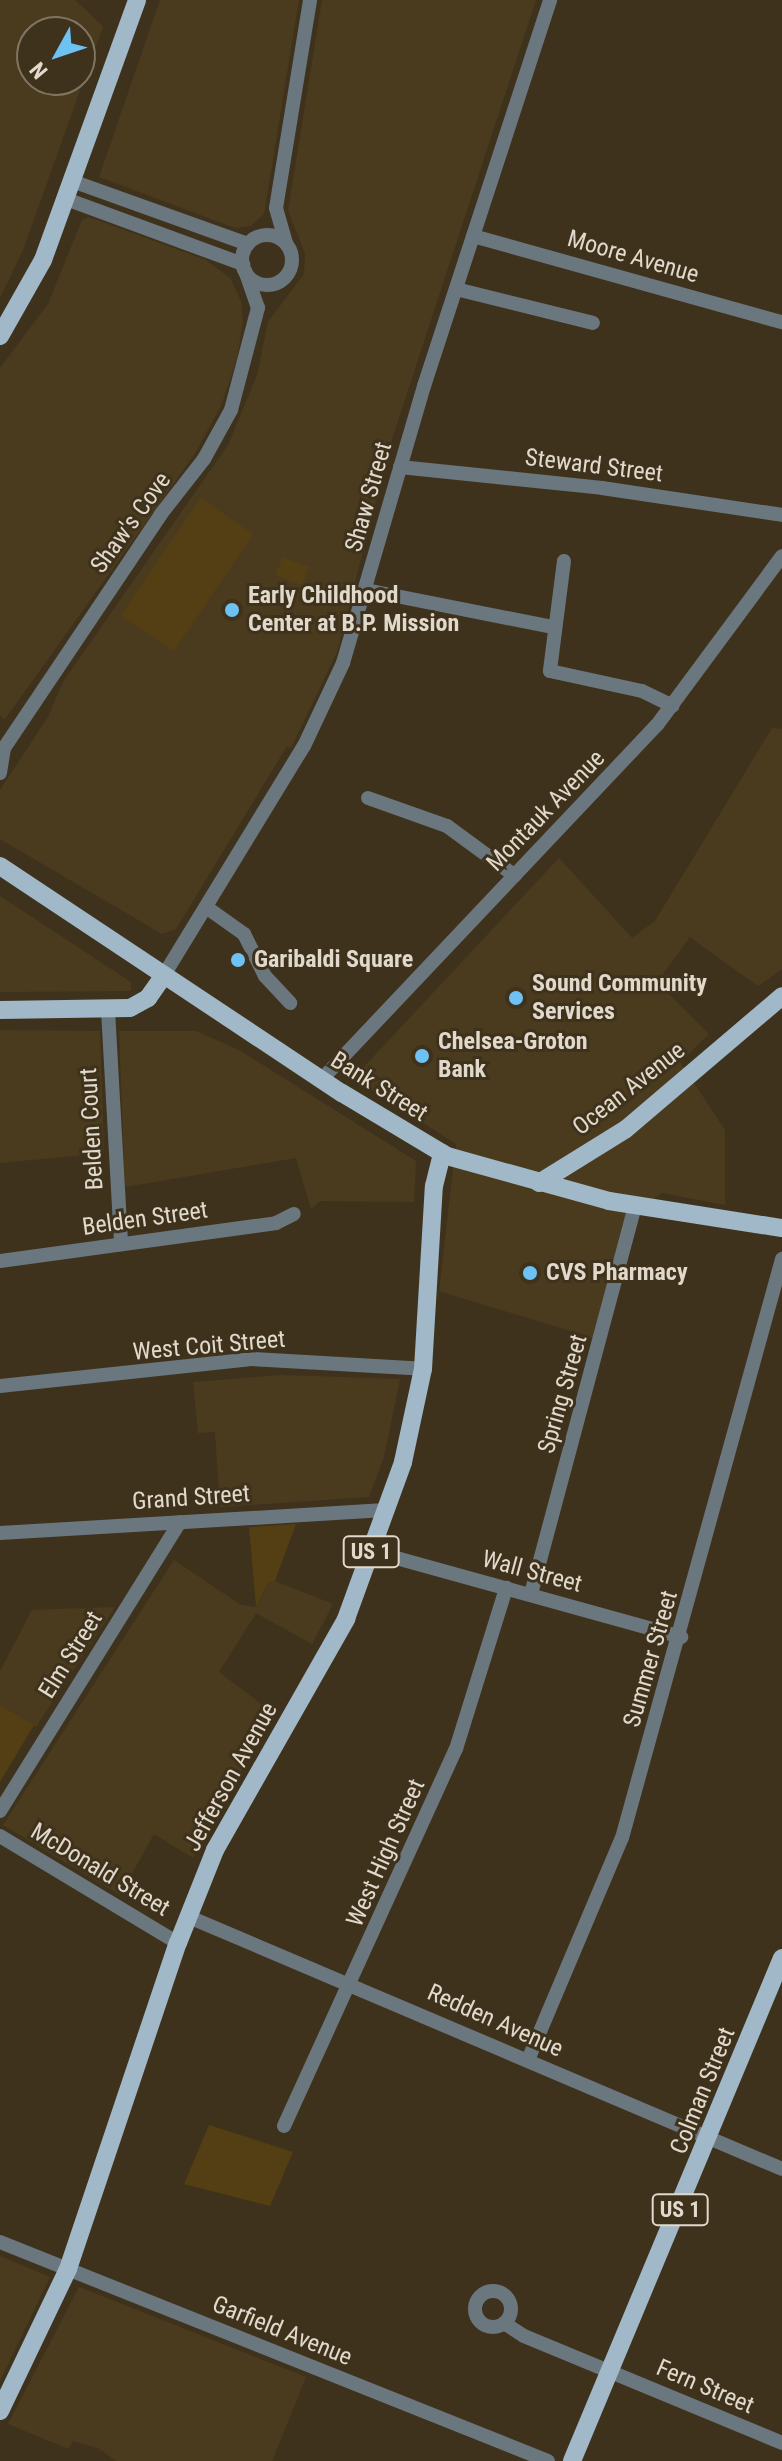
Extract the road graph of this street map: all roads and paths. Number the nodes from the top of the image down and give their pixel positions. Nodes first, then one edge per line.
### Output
1 (137, 0) edge
2 (310, 0) edge
3 (550, 0) edge
4 (69, 190) junction
5 (276, 208) junction
6 (473, 236) junction
7 (254, 240) junction
8 (286, 243) junction
9 (244, 268) junction
10 (281, 281) junction
11 (456, 289) junction
12 (258, 308) junction
13 (782, 322) edge
14 (593, 323) dead end
15 (0, 336) edge
16 (400, 467) junction
17 (782, 515) edge
18 (781, 558) edge
19 (564, 561) dead end
20 (366, 590) junction
21 (553, 627) junction
22 (673, 706) junction
23 (2, 748) edge
24 (0, 773) edge
25 (368, 798) dead end
26 (0, 866) edge
27 (515, 876) junction
28 (206, 907) junction
29 (164, 975) junction
30 (782, 996) edge
31 (290, 1003) dead end
32 (0, 1010) edge
33 (108, 1010) junction
34 (322, 1079) junction
35 (442, 1153) junction
36 (539, 1183) junction
37 (635, 1205) junction
38 (294, 1214) dead end
39 (782, 1228) edge
40 (121, 1244) junction
41 (782, 1259) edge
42 (0, 1261) edge
43 (423, 1369) junction
44 (0, 1386) edge
45 (385, 1510) junction
46 (180, 1522) junction
47 (0, 1533) edge
48 (371, 1551) junction
49 (506, 1588) junction
50 (531, 1594) junction
51 (681, 1637) junction
52 (0, 1811) edge
53 (0, 1836) edge
54 (189, 1917) junction
55 (178, 1943) junction
56 (782, 1958) edge
57 (353, 1982) junction
58 (528, 2060) junction
59 (284, 2126) dead end
60 (710, 2139) junction
61 (782, 2169) edge
62 (0, 2242) edge
63 (68, 2269) junction
64 (504, 2323) dead end
65 (610, 2371) junction
66 (0, 2411) edge
67 (782, 2443) edge
68 (548, 2461) edge
69 (572, 2461) edge

1 - 4 main road
2 - 5 street
3 - 6 street, Shaw Street
4 - 7 street
4 - 9 street
4 - 15 main road
5 - 7 street
5 - 8 street
6 - 11 street, Shaw Street
6 - 13 street, Moore Avenue
7 - 8 street
7 - 9 street
8 - 10 street
9 - 10 street
9 - 12 street
10 - 12 street, Shaw's Cove
11 - 14 street
11 - 16 street, Shaw Street
12 - 23 street, Shaw's Cove
16 - 17 street, Steward Street
16 - 20 street, Shaw Street
18 - 22 street, Montauk Avenue
19 - 21 street
20 - 21 street
20 - 28 street, Shaw Street
21 - 22 street
22 - 27 street, Montauk Avenue
23 - 24 street, Shaw's Cove
25 - 27 street
26 - 29 main road, Bank Street
27 - 34 street, Montauk Avenue
28 - 29 street, Shaw Street
28 - 31 street
29 - 33 main road
29 - 34 main road, Bank Street
30 - 36 main road, Ocean Avenue
32 - 33 main road
33 - 40 street, Belden Court
34 - 35 main road, Bank Street
35 - 36 main road, Bank Street
35 - 43 main road, Jefferson Avenue / US 1
36 - 37 main road, Bank Street
37 - 39 main road, Bank Street
37 - 50 street, Spring Street
38 - 40 street, Belden Street
40 - 42 street, Belden Street
41 - 51 street, Summer Street
43 - 44 street, West Coit Street
43 - 45 main road, Jefferson Avenue / US 1
45 - 46 street, Grand Street
45 - 48 main road, Jefferson Avenue / US 1
46 - 47 street, Grand Street
46 - 52 street, Elm Street
48 - 49 street, Wall Street
48 - 54 main road, Jefferson Avenue / US 1
49 - 50 street, Wall Street
49 - 57 street, West High Street
50 - 51 street, Wall Street
51 - 58 street, Summer Street
53 - 55 street, McDonald Street
54 - 55 main road, Jefferson Avenue / US 1
54 - 57 street, Redden Avenue
55 - 63 main road, Jefferson Avenue / US 1
56 - 60 main road, Colman Street / US 1
57 - 58 street, Redden Avenue
57 - 59 street, West High Street
58 - 60 street, Redden Avenue
60 - 61 street, Redden Avenue
60 - 65 main road, Colman Street / US 1
62 - 63 street, Garfield Avenue
63 - 66 main road, Jefferson Avenue / US 1
63 - 68 street, Garfield Avenue
64 - 65 street, Fern Street
65 - 67 street, Fern Street
65 - 69 main road, Colman Street / US 1

